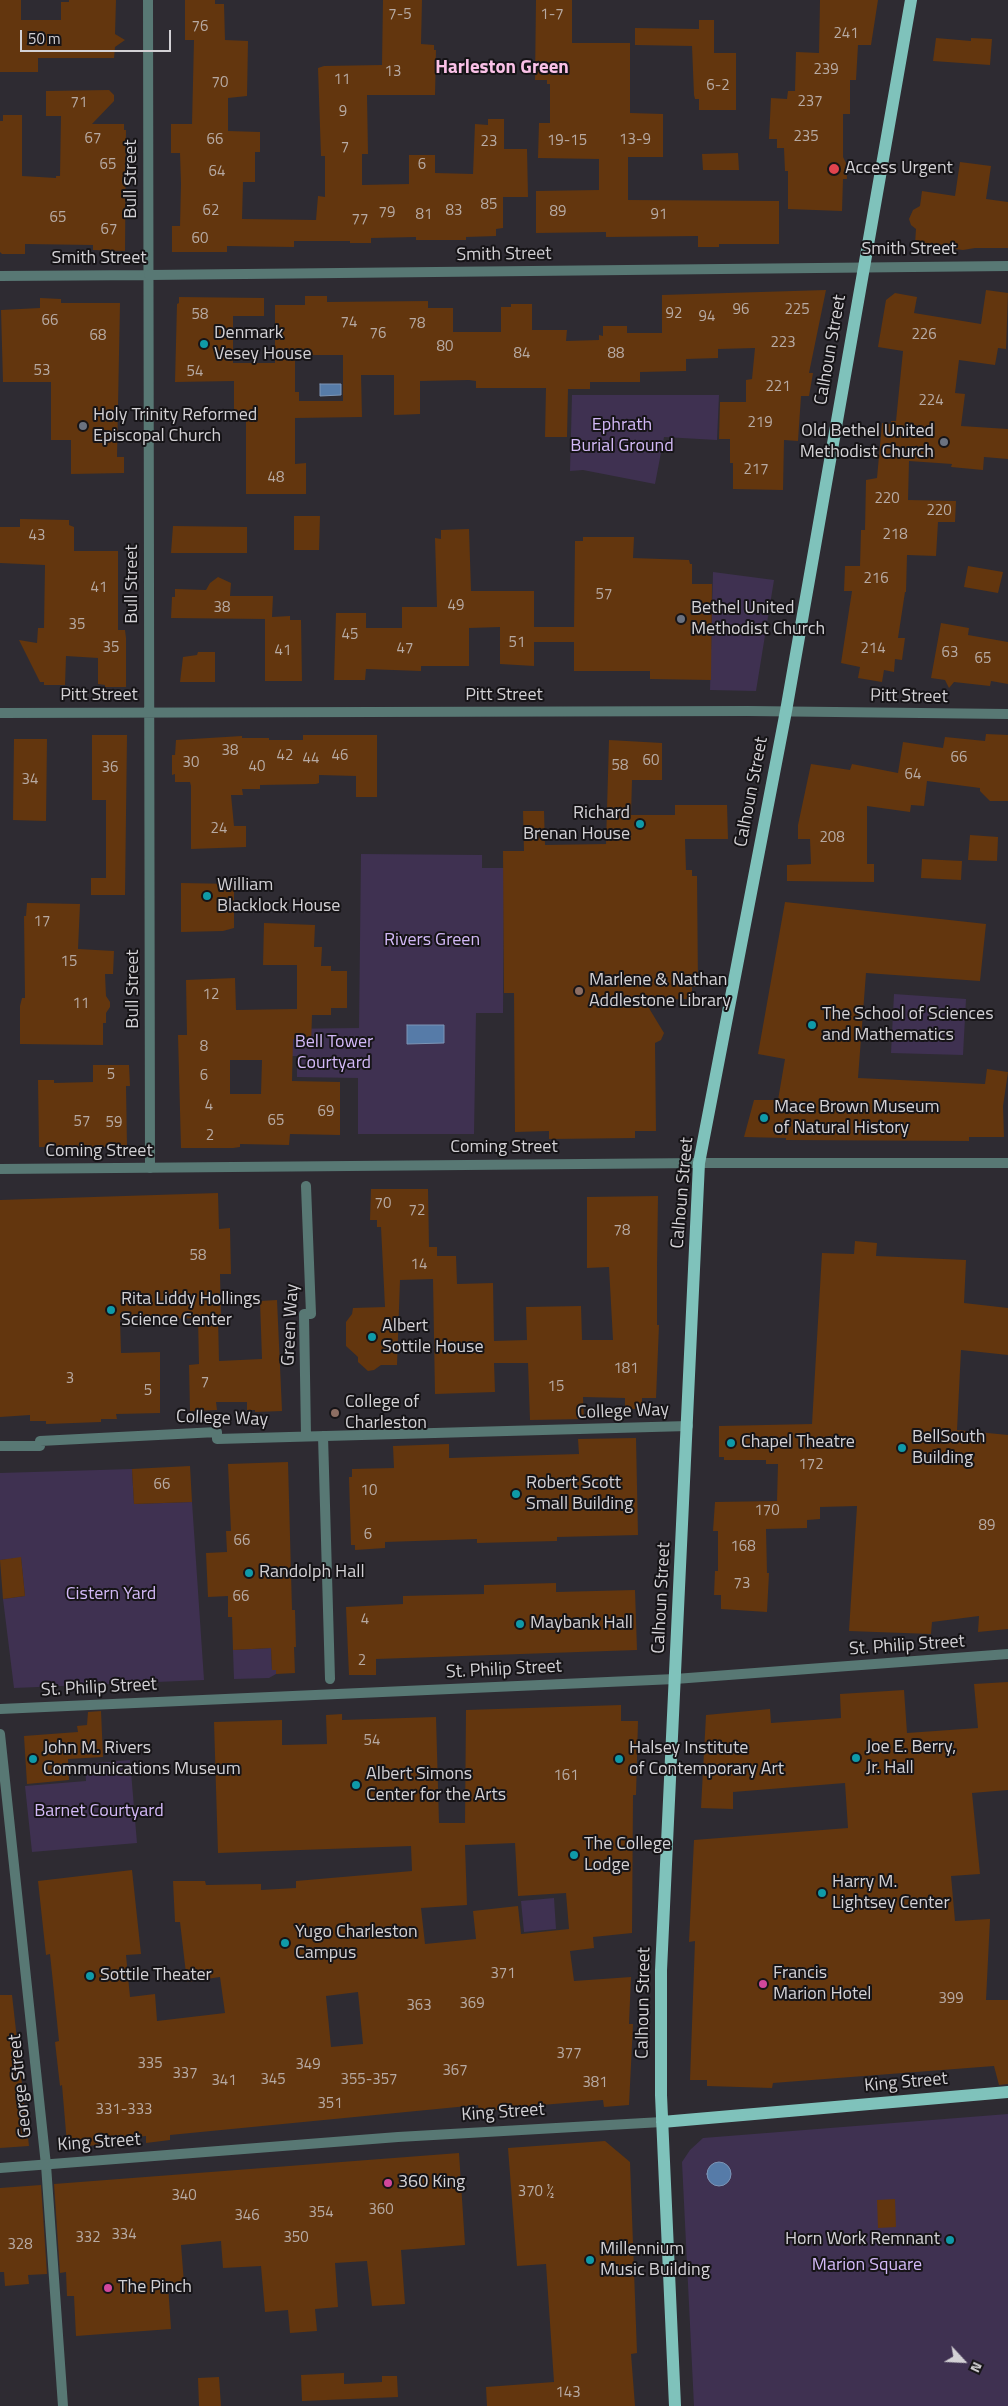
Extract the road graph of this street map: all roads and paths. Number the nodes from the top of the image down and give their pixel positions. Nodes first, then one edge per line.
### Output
1 (148, 0) edge
2 (911, 0) edge
3 (1008, 266) edge
4 (863, 267) junction
5 (148, 275) junction
6 (0, 276) edge
7 (786, 711) junction
8 (0, 713) edge
9 (150, 713) junction
10 (1008, 714) edge
11 (699, 1163) junction
12 (1008, 1163) edge
13 (150, 1168) junction
14 (0, 1169) edge
15 (306, 1186) dead end
16 (688, 1426) junction
17 (306, 1436) junction
18 (323, 1436) junction
19 (0, 1446) edge
20 (1008, 1654) edge
21 (330, 1678) dead end
22 (675, 1679) junction
23 (0, 1709) edge
24 (0, 1734) edge
25 (1008, 2092) edge
26 (662, 2122) junction
27 (46, 2165) junction
28 (0, 2168) edge
29 (63, 2406) edge
30 (675, 2406) edge

1 - 5 street, Bull Street
2 - 4 main road, Calhoun Street
3 - 4 street, Smith Street
4 - 5 street, Smith Street
4 - 7 main road, Calhoun Street
5 - 6 street, Smith Street
5 - 9 street, Bull Street
7 - 9 street, Pitt Street
7 - 10 street, Pitt Street
7 - 11 main road, Calhoun Street
8 - 9 street, Pitt Street
9 - 13 street, Bull Street
11 - 12 street, Coming Street
11 - 13 street, Coming Street
11 - 16 main road, Calhoun Street
13 - 14 street, Coming Street
15 - 17 street, Green Way
16 - 18 street, College Way
16 - 22 main road, Calhoun Street
17 - 18 street, College Way
17 - 19 street, College Way
18 - 21 street
20 - 22 street, St. Philip Street
22 - 23 street, St. Philip Street
22 - 26 main road, Calhoun Street
24 - 27 street, George Street
25 - 26 main road, King Street
26 - 27 street, King Street
26 - 30 main road, Calhoun Street
27 - 28 street, King Street
27 - 29 street, George Street

